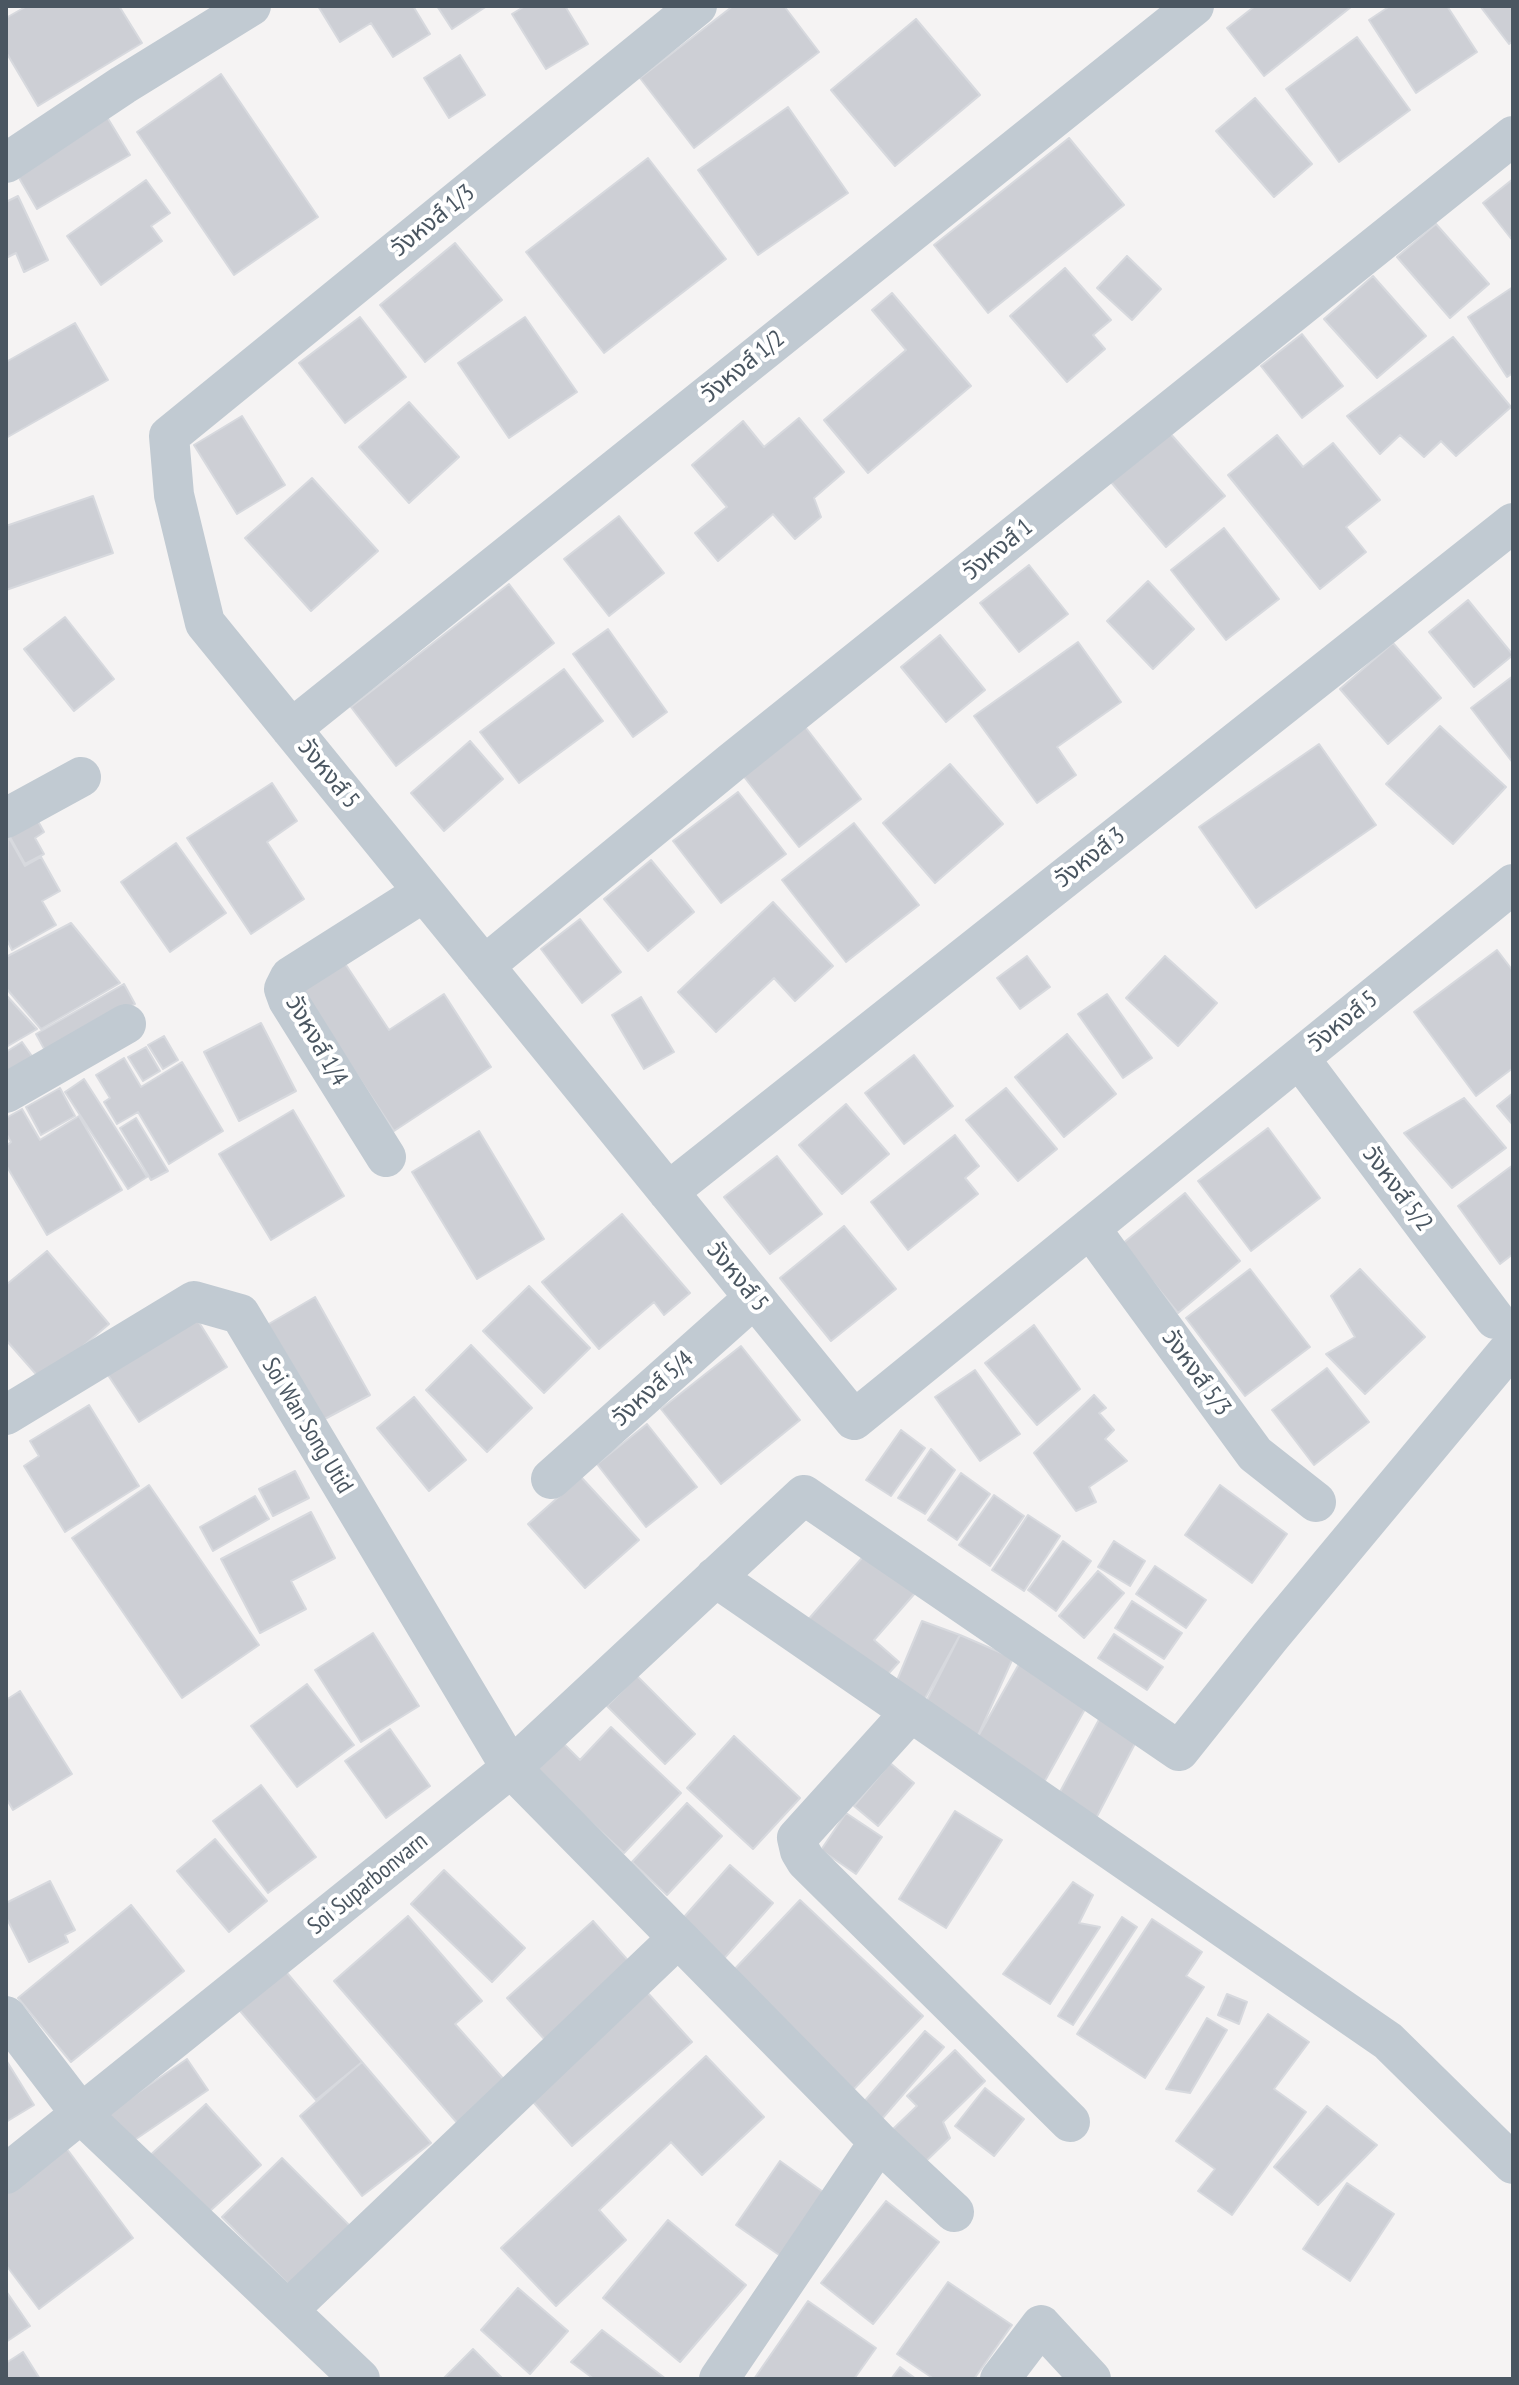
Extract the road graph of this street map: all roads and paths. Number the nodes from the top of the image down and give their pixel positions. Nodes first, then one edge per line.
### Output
1 (251, 6) edge
2 (697, 6) edge
3 (1194, 6) edge
4 (1513, 136) edge
5 (6, 163) edge
6 (169, 436) joint
7 (1513, 523) edge
8 (291, 729) junction
9 (81, 777) dead end
10 (6, 818) edge
11 (1513, 884) edge
12 (424, 892) junction
13 (484, 966) junction
14 (126, 1024) dead end
15 (1299, 1058) junction
16 (6, 1093) edge
17 (386, 1157) dead end
18 (668, 1192) junction
19 (1090, 1228) junction
20 (754, 1298) junction
21 (1504, 1332) edge
22 (6, 1415) edge
23 (551, 1479) dead end
24 (1316, 1502) dead end
25 (715, 1577) junction
26 (910, 1713) junction
27 (511, 1768) junction
28 (678, 1938) junction
29 (6, 2016) edge
30 (81, 2114) junction
31 (1070, 2122) dead end
32 (879, 2142) junction
33 (1513, 2164) edge
34 (6, 2174) edge
35 (954, 2212) dead end
36 (288, 2310) junction
37 (360, 2379) edge
38 (719, 2379) edge
39 (1000, 2379) edge
40 (1091, 2379) edge

1 - 5 street
2 - 6 street, วังหงส์ 1/3
3 - 8 street, วังหงส์ 1/2
4 - 13 street, วังหงส์ 1
6 - 8 street, วังหงส์ 5
7 - 18 street, วังหงส์ 3
8 - 12 street, วังหงส์ 5
9 - 10 street
11 - 15 street, วังหงส์ 5
12 - 13 street, วังหงส์ 5
12 - 17 street, วังหงส์ 1/4
13 - 18 street, วังหงส์ 5
14 - 16 street
15 - 19 street, วังหงส์ 5
15 - 21 street, วังหงส์ 5/2
18 - 20 street, วังหงส์ 5
19 - 20 street, วังหงส์ 5
19 - 24 street, วังหงส์ 5/3
20 - 23 street, วังหงส์ 5/4
21 - 25 street, Soi Suparbonvarn
22 - 27 street, Soi Wan Song Utid
25 - 26 street
25 - 27 street, Soi Suparbonvarn
26 - 31 street
26 - 33 street
27 - 28 street, Soi Wan Song Utid
27 - 30 street, Soi Suparbonvarn
28 - 32 street, Soi Wan Song Utid
28 - 36 street
29 - 30 street
30 - 34 street, Soi Suparbonvarn
30 - 36 street
32 - 35 street, Soi Wan Song Utid
32 - 38 street
36 - 37 street
39 - 40 street

